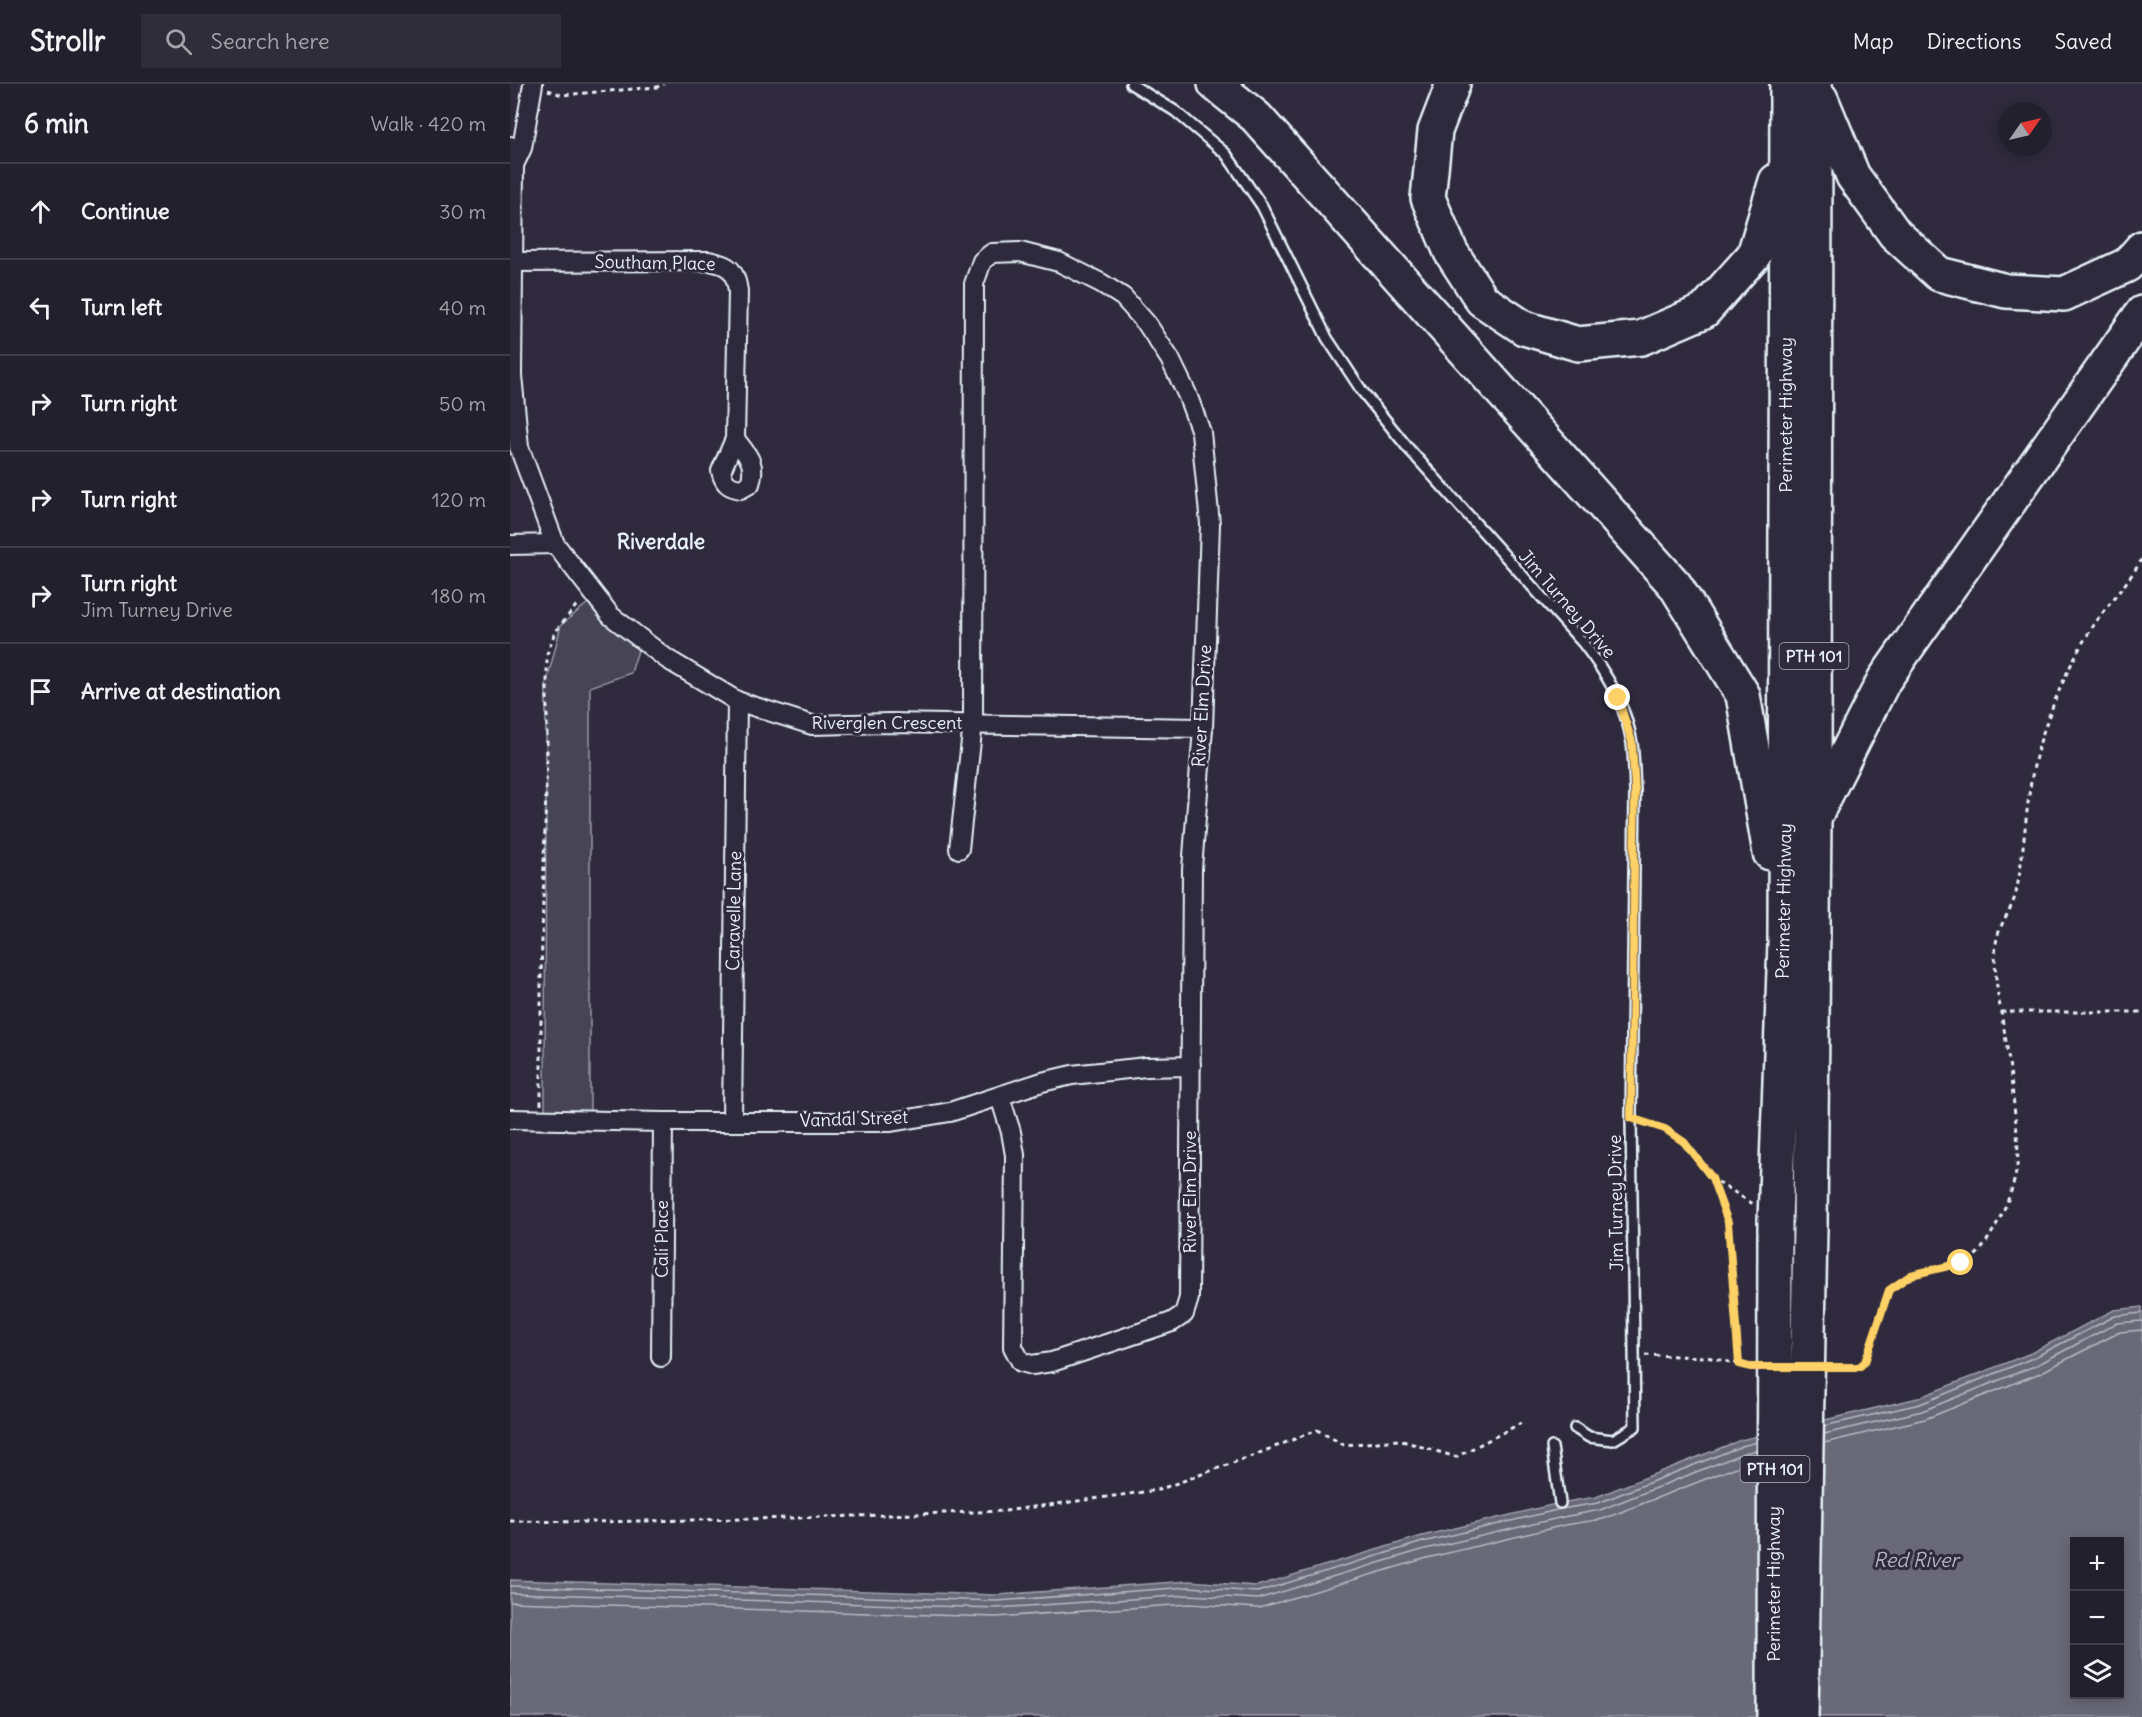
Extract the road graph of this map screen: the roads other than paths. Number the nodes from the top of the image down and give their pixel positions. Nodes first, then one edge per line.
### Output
1 (1131, 84) edge
2 (1215, 84) edge
3 (1248, 84) edge
4 (1453, 84) edge
5 (533, 85) edge
6 (1806, 85) edge
7 (1266, 128) junction
8 (510, 146) edge
9 (1786, 147) junction
10 (514, 165) junction
11 (2142, 248) edge
12 (512, 262) edge
13 (2142, 313) edge
14 (735, 439) dead end
15 (555, 544) junction
16 (510, 545) edge
17 (737, 702) junction
18 (973, 723) junction
19 (1203, 728) junction
20 (1814, 819) junction
21 (959, 849) dead end
22 (1785, 942) junction
23 (1191, 1066) junction
24 (1000, 1097) junction
25 (510, 1119) edge
26 (732, 1121) junction
27 (663, 1122) junction
28 (661, 1357) dead end
29 (1575, 1428) dead end
30 (1552, 1447) dead end
31 (1560, 1503) dead end
32 (1774, 1717) edge
33 (1801, 1717) edge

1 - 29 lane, Jim Turney Drive
2 - 7 highway
3 - 7 highway
4 - 9 highway
5 - 10 street, Riverglen Crescent
6 - 9 highway, Perimeter Highway / PTH 101
6 - 11 highway
6 - 20 highway, Perimeter Highway / PTH 101
7 - 22 highway
8 - 10 street, Riverglen Crescent
9 - 22 highway, Perimeter Highway / PTH 101
10 - 12 street, Riverglen Crescent
12 - 14 street, Southam Place
12 - 15 street, Riverglen Crescent
13 - 20 highway
15 - 16 street
15 - 17 street, Riverglen Crescent
17 - 18 street, Riverglen Crescent
17 - 26 street, Caravelle Lane
18 - 19 street, Riverglen Crescent
18 - 19 street, River Elm Drive
18 - 21 street, River Elm Drive
19 - 23 street, River Elm Drive
20 - 33 highway, Perimeter Highway / PTH 101, bridge
22 - 32 highway, Perimeter Highway / PTH 101, bridge
23 - 24 street, Vandal Street
23 - 24 street, River Elm Drive
24 - 26 street, Vandal Street
25 - 27 street, Vandal Street
26 - 27 street, Vandal Street
27 - 28 street, Cali Place
30 - 31 lane

